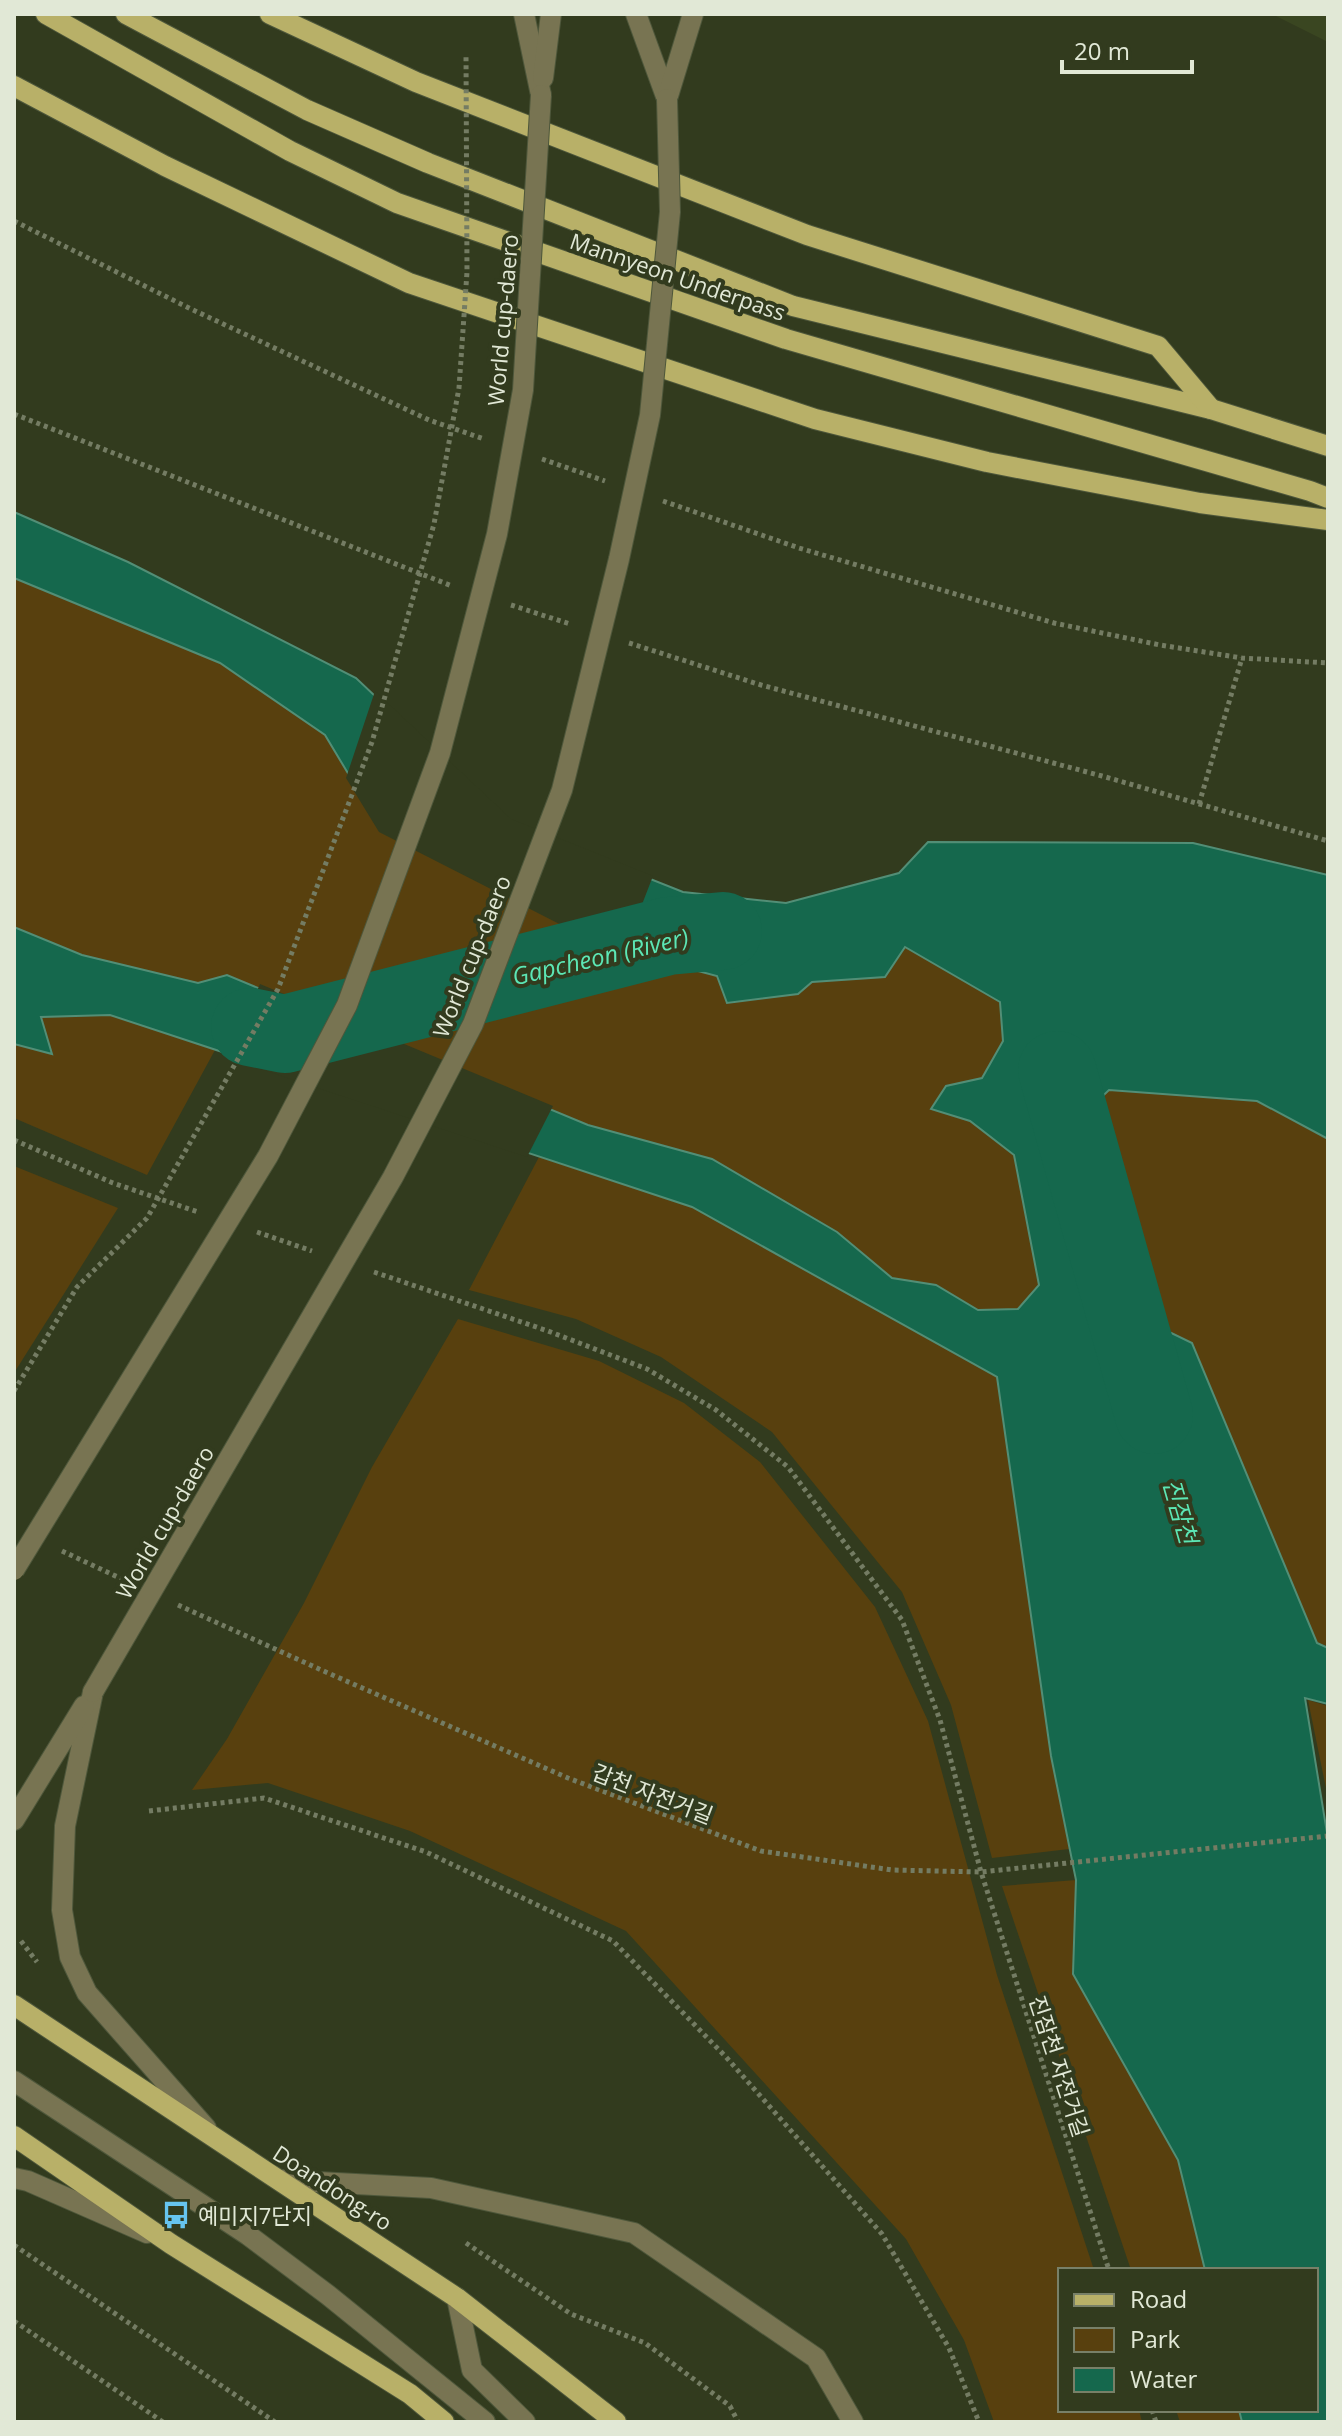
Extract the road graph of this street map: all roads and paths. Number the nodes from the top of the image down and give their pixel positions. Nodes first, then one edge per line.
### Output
1 (46, 14) edge
2 (126, 14) edge
3 (270, 14) edge
4 (524, 14) edge
5 (551, 14) edge
6 (636, 14) edge
7 (693, 14) edge
8 (466, 55) dead end
9 (14, 86) edge
10 (541, 95) junction
11 (667, 99) junction
12 (1211, 409) junction
13 (1328, 446) edge
14 (1328, 498) edge
15 (1328, 520) edge
16 (1328, 663) edge
17 (1328, 841) edge
18 (14, 1140) edge
19 (203, 1214) dead end
20 (248, 1229) dead end
21 (323, 1255) dead end
22 (369, 1271) dead end
23 (14, 1391) edge
24 (57, 1549) dead end
25 (14, 1570) edge
26 (128, 1582) dead end
27 (171, 1601) dead end
28 (93, 1692) junction
29 (149, 1811) dead end
30 (14, 1820) edge
31 (1328, 1836) edge
32 (981, 1872) junction
33 (21, 1941) dead end
34 (40, 1966) dead end
35 (14, 2005) edge
36 (14, 2081) edge
37 (14, 2136) edge
38 (214, 2137) junction
39 (14, 2178) edge
40 (280, 2180) junction
41 (466, 2243) dead end
42 (171, 2244) junction
43 (14, 2245) edge
44 (1108, 2268) edge
45 (457, 2298) junction
46 (14, 2321) edge
47 (163, 2422) edge
48 (275, 2422) edge
49 (444, 2422) edge
50 (485, 2422) edge
51 (525, 2422) edge
52 (616, 2422) edge
53 (738, 2422) edge
54 (853, 2422) edge
55 (979, 2422) edge

1 - 14 main road, Mannyeon Underpass
2 - 12 main road, Mannyeon Underpass
3 - 12 main road
4 - 10 street
5 - 10 street, World cup-daero
6 - 11 street, World cup-daero
7 - 11 street
8 - 23 path, bridge
9 - 15 main road
10 - 25 street, World cup-daero, bridge
11 - 28 street, World cup-daero, bridge
12 - 13 main road, Mannyeon Underpass
16 - 17 path
18 - 19 path
20 - 21 path
22 - 32 path, 진잠천 자전거길
24 - 26 path
27 - 32 path, 갑천 자전거길
28 - 30 street, World cup-daero
28 - 38 street
29 - 55 path
31 - 32 path, 갑천 자전거길
32 - 44 path, 진잠천 자전거길
33 - 34 path
35 - 38 main road, Doandong-ro
36 - 50 street
37 - 42 main road
38 - 40 main road, Doandong-ro
39 - 42 street
40 - 45 main road, Doandong-ro
40 - 54 street
41 - 53 path
42 - 49 main road
43 - 48 path
45 - 51 street
45 - 52 main road, Doandong-ro
46 - 47 path

